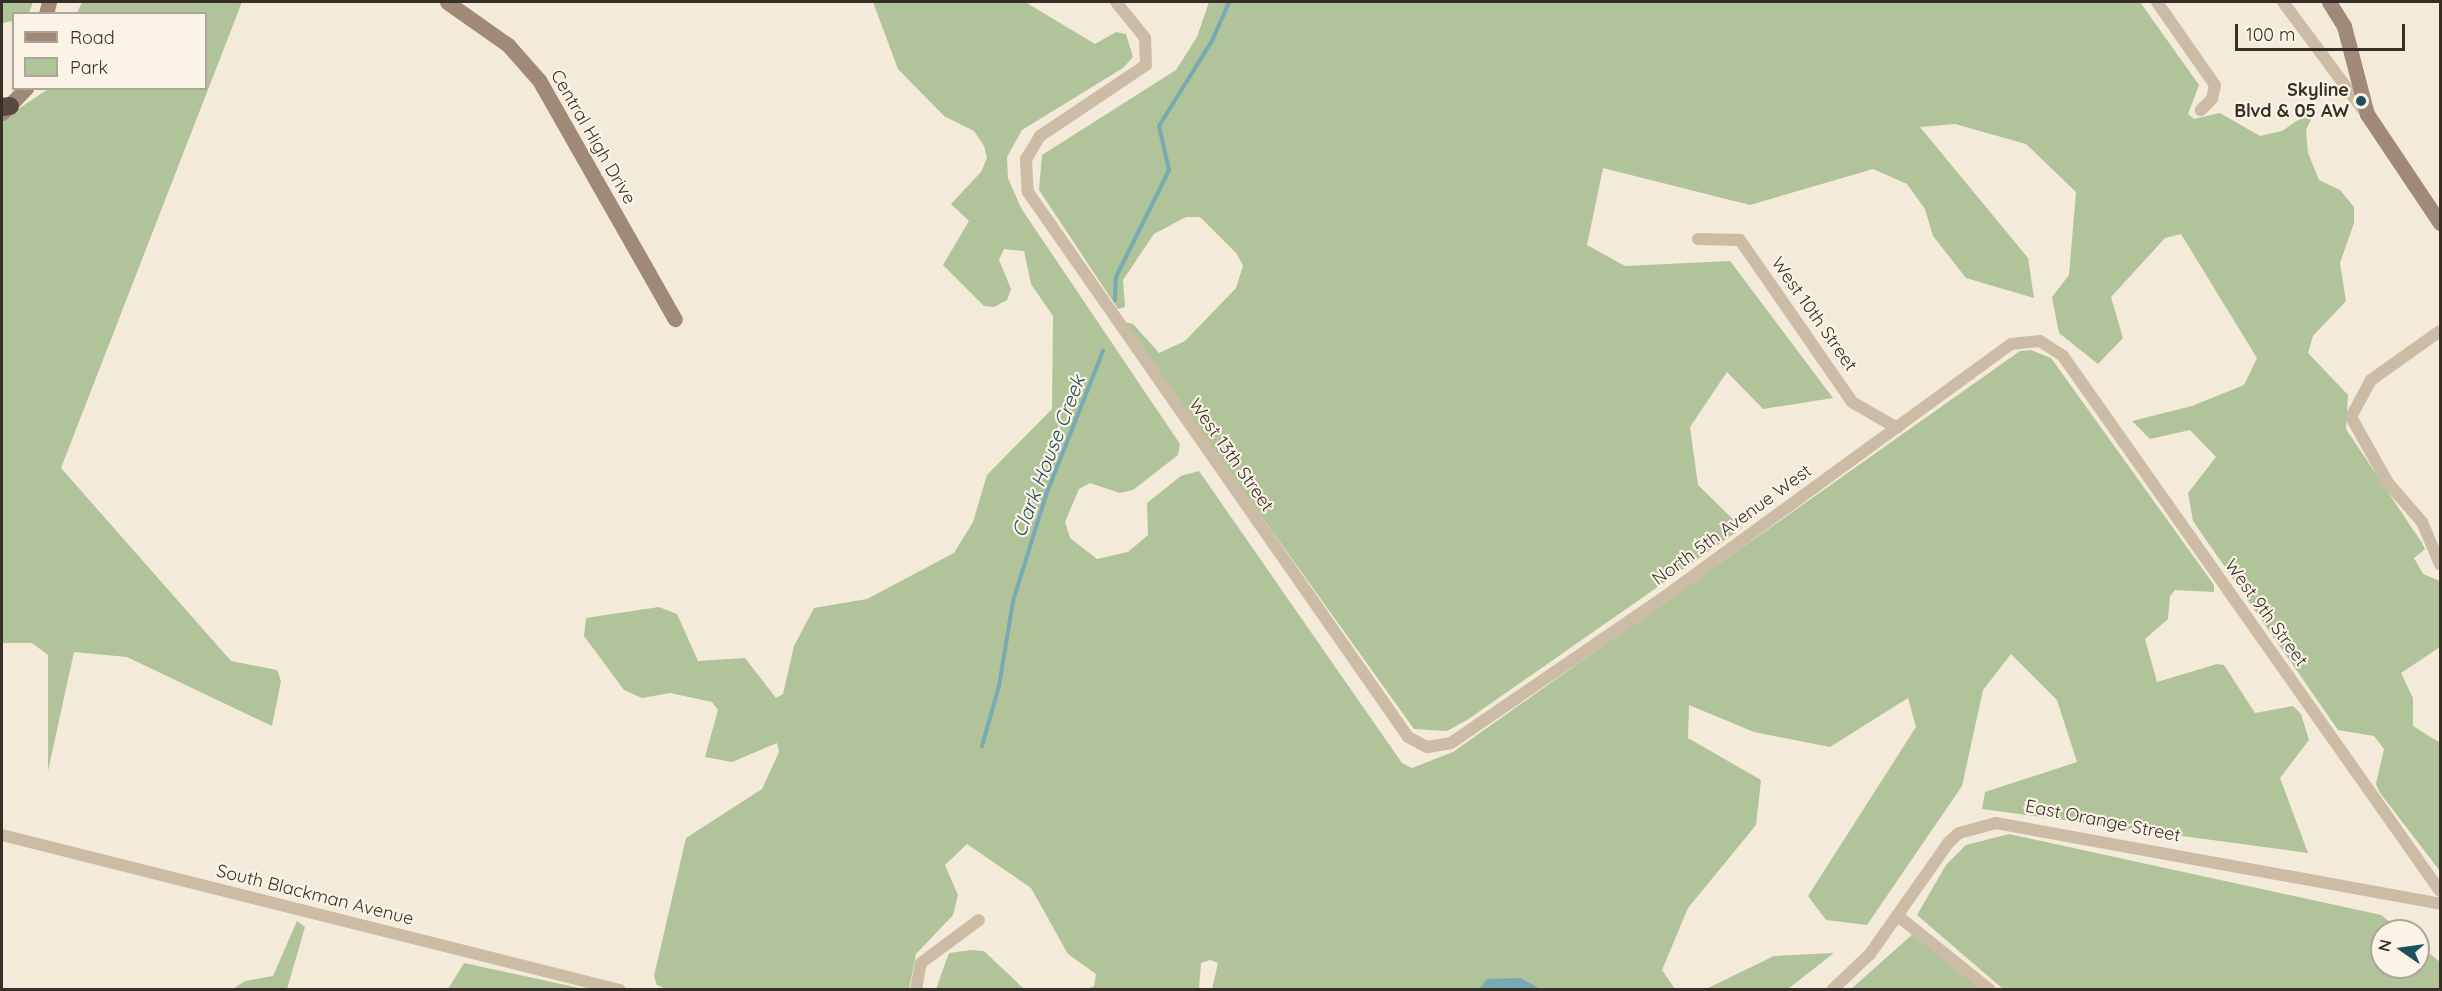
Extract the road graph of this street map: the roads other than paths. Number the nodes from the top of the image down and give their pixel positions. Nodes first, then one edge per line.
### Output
1 (447, 2) edge
2 (1116, 2) edge
3 (2157, 2) edge
4 (2283, 2) edge
5 (2329, 2) edge
6 (24, 90) edge
7 (4, 109) edge
8 (2201, 110) dead end
9 (2367, 114) junction
10 (2440, 223) edge
11 (1698, 239) dead end
12 (675, 319) dead end
13 (2440, 332) edge
14 (2062, 356) joint
15 (1897, 428) junction
16 (2440, 564) edge
17 (1419, 744) joint
18 (2, 835) edge
19 (2440, 891) edge
20 (2440, 904) edge
21 (1898, 916) junction
22 (979, 920) dead end
23 (620, 990) edge
24 (916, 990) edge
25 (1832, 990) edge
26 (1990, 990) edge

1 - 12 street, Central High Drive
2 - 17 street, West 13th Street
3 - 8 street
4 - 9 street
5 - 9 street
6 - 7 street
9 - 10 street
11 - 15 street, West 10th Street
13 - 16 street
14 - 15 street, North 5th Avenue West
14 - 19 street, West 9th Street
15 - 17 street, North 5th Avenue West
18 - 23 street, South Blackman Avenue
20 - 21 street, East Orange Street
21 - 25 street, East Orange Street
21 - 26 street
22 - 24 street

